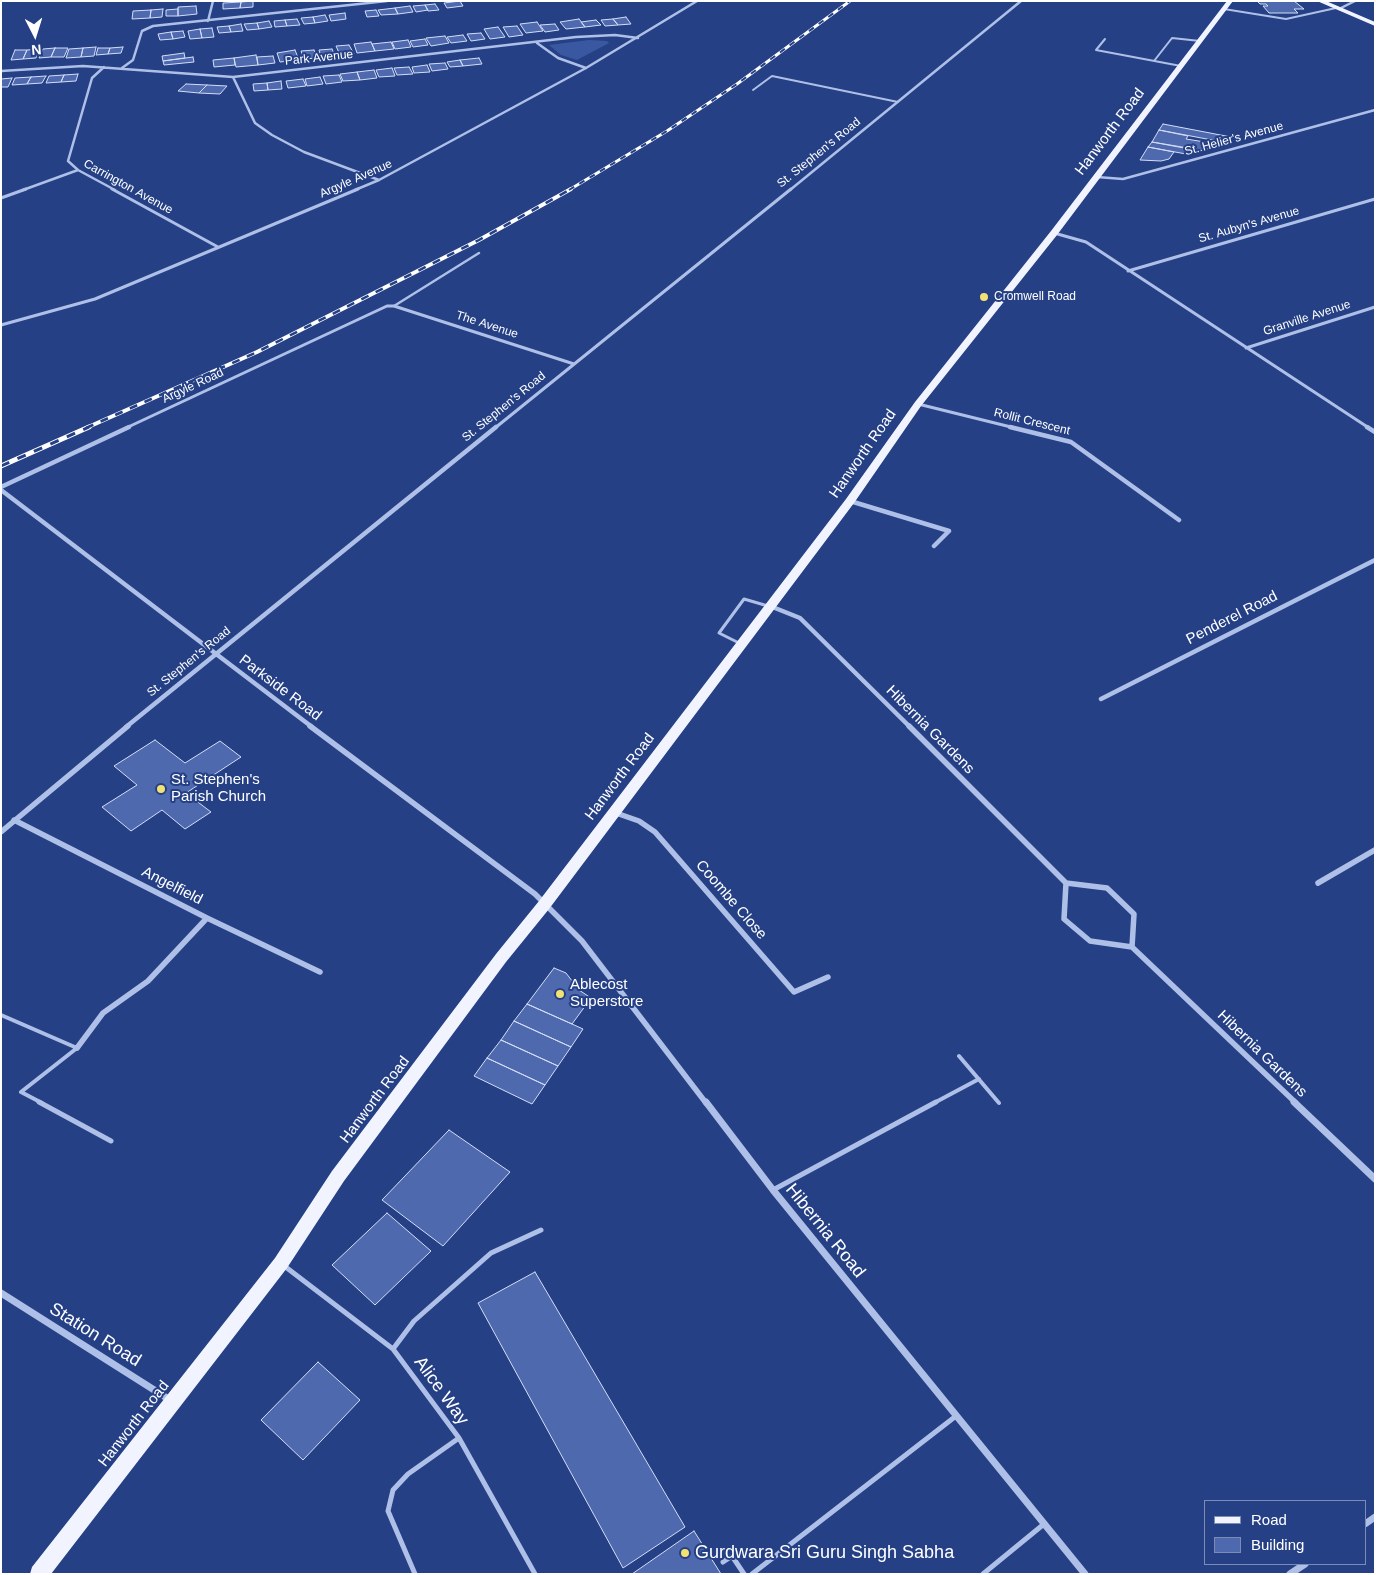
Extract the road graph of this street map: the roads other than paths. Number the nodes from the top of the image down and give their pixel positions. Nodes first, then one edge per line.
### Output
1 (213, 1) edge
2 (387, 1) edge
3 (697, 1) edge
4 (1021, 1) edge
5 (1230, 1) edge
6 (1320, 1) edge
7 (1341, 1) edge
8 (1354, 1) edge
9 (1348, 5) junction
10 (1338, 8) junction
11 (1224, 10) junction
12 (208, 20) junction
13 (1375, 24) edge
14 (638, 38) junction
15 (1105, 39) dead end
16 (1200, 41) junction
17 (537, 43) junction
18 (1154, 61) junction
19 (1181, 66) junction
20 (104, 67) junction
21 (122, 68) junction
22 (586, 68) junction
23 (1, 70) edge
24 (232, 77) junction
25 (753, 90) dead end
26 (898, 102) junction
27 (1375, 110) edge
28 (78, 170) junction
29 (1097, 176) junction
30 (379, 180) junction
31 (1, 198) edge
32 (1375, 199) edge
33 (1054, 234) junction
34 (218, 247) junction
35 (479, 253) dead end
36 (1128, 271) junction
37 (394, 306) junction
38 (1375, 307) edge
39 (1, 325) edge
40 (1246, 348) junction
41 (574, 364) junction
42 (918, 404) junction
43 (1375, 432) edge
44 (1, 488) edge
45 (850, 501) junction
46 (1179, 520) dead end
47 (934, 546) dead end
48 (1375, 560) edge
49 (770, 606) junction
50 (741, 644) junction
51 (214, 654) junction
52 (1101, 699) dead end
53 (613, 812) junction
54 (14, 820) junction
55 (1, 832) edge
56 (1375, 850) edge
57 (1318, 883) dead end
58 (1066, 884) junction
59 (544, 905) junction
60 (206, 918) junction
61 (1132, 947) junction
62 (320, 972) dead end
63 (828, 976) dead end
64 (1, 1014) edge
65 (77, 1048) junction
66 (959, 1056) dead end
67 (979, 1079) junction
68 (999, 1103) dead end
69 (111, 1141) dead end
70 (1375, 1179) edge
71 (773, 1190) junction
72 (541, 1230) dead end
73 (282, 1263) junction
74 (1, 1293) edge
75 (393, 1349) junction
76 (173, 1402) junction
77 (956, 1416) junction
78 (459, 1438) junction
79 (1044, 1524) junction
80 (723, 1562) dead end
81 (1304, 1565) edge
82 (39, 1574) edge
83 (416, 1574) edge
84 (535, 1574) edge
85 (744, 1574) edge
86 (752, 1574) edge
87 (983, 1574) edge
88 (1084, 1574) edge
89 (1290, 1574) edge

1 - 12 street
2 - 12 street
3 - 14 street, Argyle Avenue
4 - 26 street, St. Stephen's Road
5 - 11 main road, Hanworth Road
6 - 10 main road
7 - 9 street
8 - 9 street
9 - 10 street
10 - 11 lane
10 - 13 main road
11 - 16 main road, Hanworth Road
12 - 21 street
14 - 17 street, Park Avenue
14 - 22 street, Argyle Avenue
15 - 18 lane
16 - 18 lane
16 - 19 main road, Hanworth Road
17 - 22 street
17 - 24 street, Park Avenue
18 - 19 lane
19 - 29 main road, Hanworth Road
20 - 21 street, Park Avenue
20 - 23 street, Park Avenue
20 - 28 street, Carrington Avenue
21 - 24 street, Park Avenue
22 - 30 street, Argyle Avenue
24 - 30 street
25 - 26 lane
26 - 41 street, St. Stephen's Road
27 - 29 street, St. Helier's Avenue
28 - 31 street
28 - 34 street, Carrington Avenue
29 - 33 main road, Hanworth Road
30 - 34 street, Argyle Avenue
32 - 36 street, St. Aubyn's Avenue
33 - 36 street
33 - 42 main road, Hanworth Road
34 - 39 street, Argyle Avenue
35 - 37 lane
36 - 40 street
37 - 41 street, The Avenue
37 - 44 street, Argyle Road
38 - 40 street, Granville Avenue
40 - 43 street
41 - 51 street, St. Stephen's Road
42 - 45 main road, Hanworth Road
42 - 46 street, Rollit Crescent
44 - 51 street, Parkside Road
45 - 47 street
45 - 49 main road, Hanworth Road
48 - 52 street, Penderel Road
49 - 50 main road, Hanworth Road
49 - 50 lane
49 - 58 street, Hibernia Gardens
50 - 53 main road, Hanworth Road
51 - 54 street, St. Stephen's Road
51 - 59 street, Parkside Road
53 - 59 main road, Hanworth Road
53 - 63 street, Coombe Close
54 - 55 street, St. Stephen's Road
54 - 60 street, Angelfield
56 - 57 street
58 - 61 street
58 - 61 street
59 - 71 street, Hibernia Road
59 - 73 main road, Hanworth Road
60 - 62 street
60 - 65 street, Angelfield
61 - 70 street, Hibernia Gardens
64 - 65 lane
65 - 69 lane
66 - 67 lane
67 - 68 lane
67 - 71 lane
71 - 77 street, Hibernia Road
72 - 75 lane
73 - 75 lane, Alice Way
73 - 76 main road, Hanworth Road
74 - 76 street, Station Road
75 - 78 lane, Alice Way
76 - 82 main road, Hanworth Road
77 - 79 street, Hibernia Road
77 - 86 lane
78 - 83 lane
78 - 84 lane, Alice Way
79 - 87 lane
79 - 88 street, Hibernia Road
80 - 85 lane
81 - 89 street

